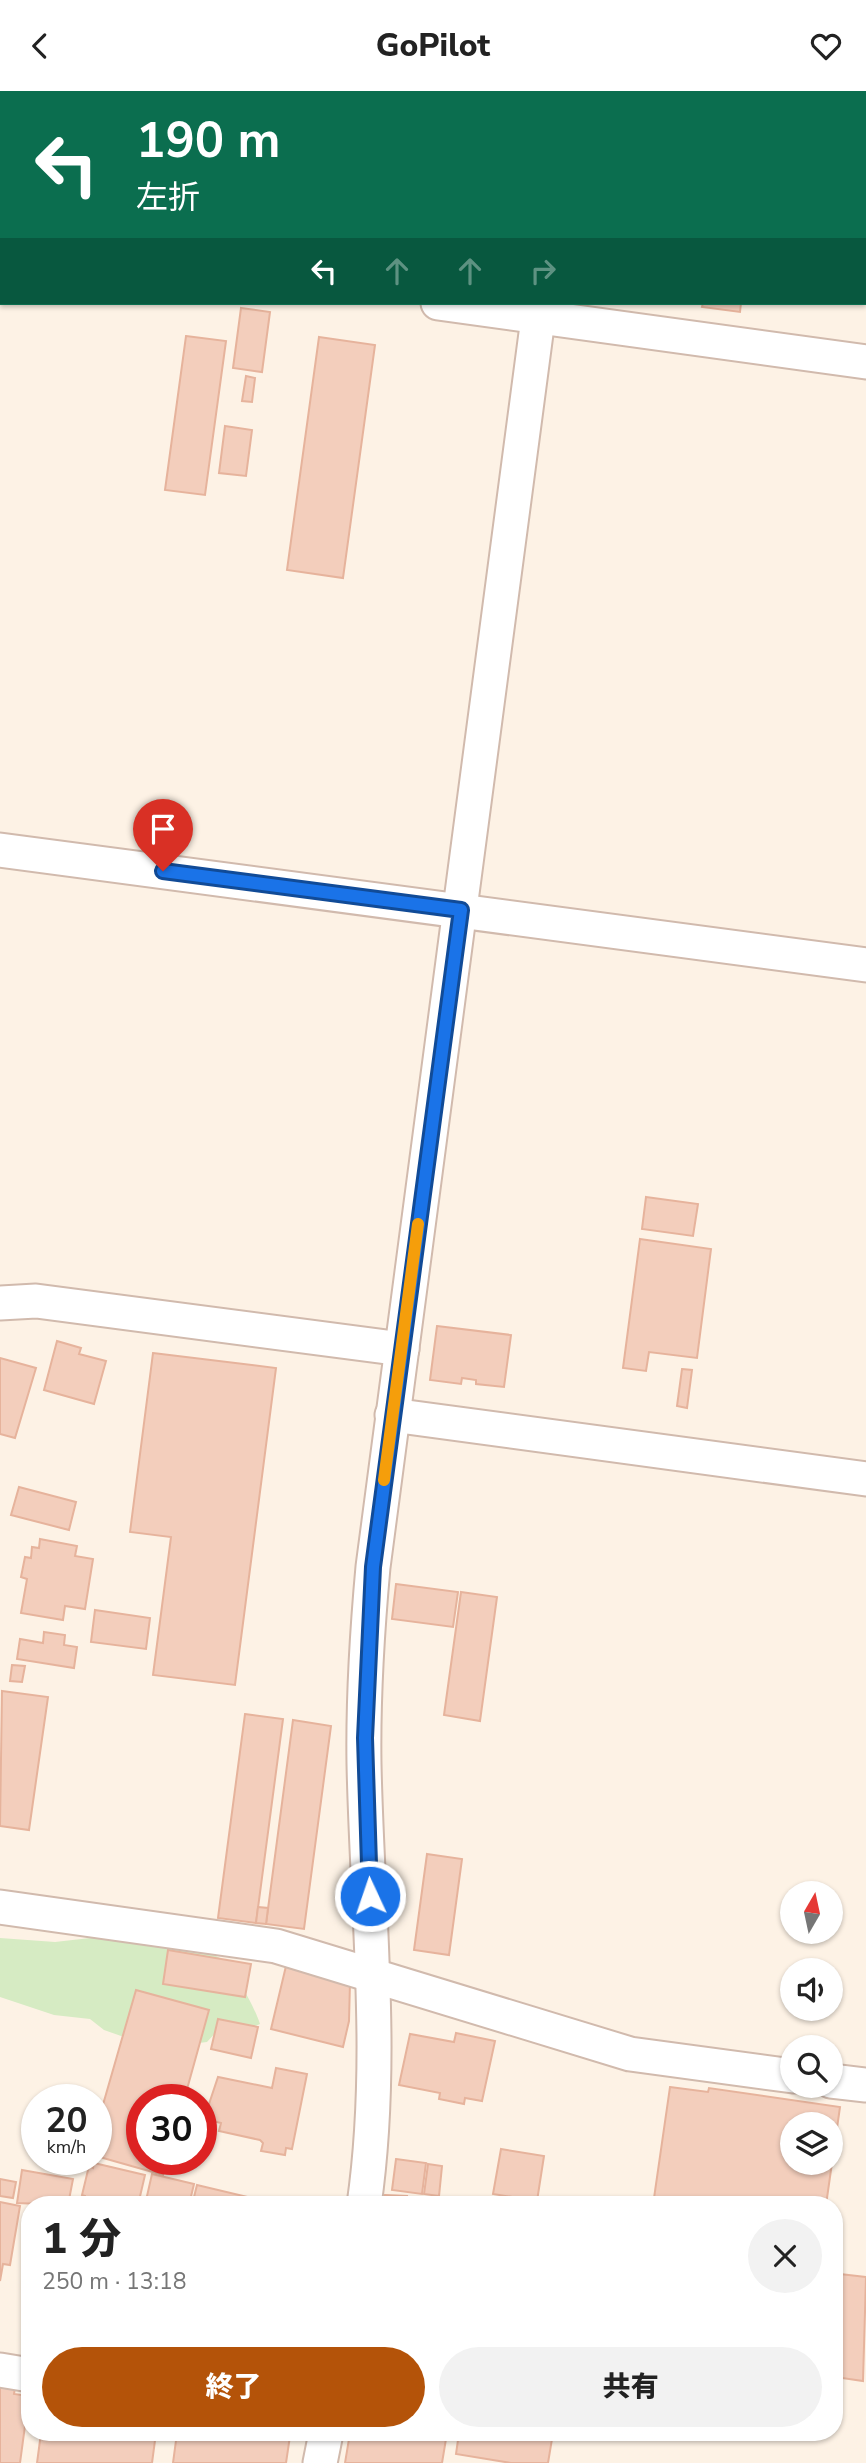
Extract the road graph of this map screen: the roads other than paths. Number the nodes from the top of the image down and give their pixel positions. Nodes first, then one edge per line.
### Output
1 (467, 305) edge
2 (539, 310) edge
3 (866, 362) edge
4 (0, 850) edge
5 (461, 910) junction
6 (866, 965) edge
7 (0, 1303) edge
8 (402, 1349) junction
9 (393, 1415) junction
10 (866, 1479) edge
11 (0, 1907) edge
12 (374, 1976) junction
13 (780, 2074) edge
14 (843, 2082) edge
15 (866, 2085) edge
16 (365, 2196) edge
17 (0, 2370) edge
18 (21, 2374) edge
19 (324, 2441) edge
20 (320, 2463) edge

1 - 2 street
2 - 3 street
2 - 5 street
4 - 5 street
5 - 6 street
5 - 8 street
7 - 8 street
8 - 9 street
9 - 10 street
9 - 12 street
11 - 12 street
12 - 13 street
12 - 16 street
14 - 15 street
17 - 18 street
19 - 20 street

